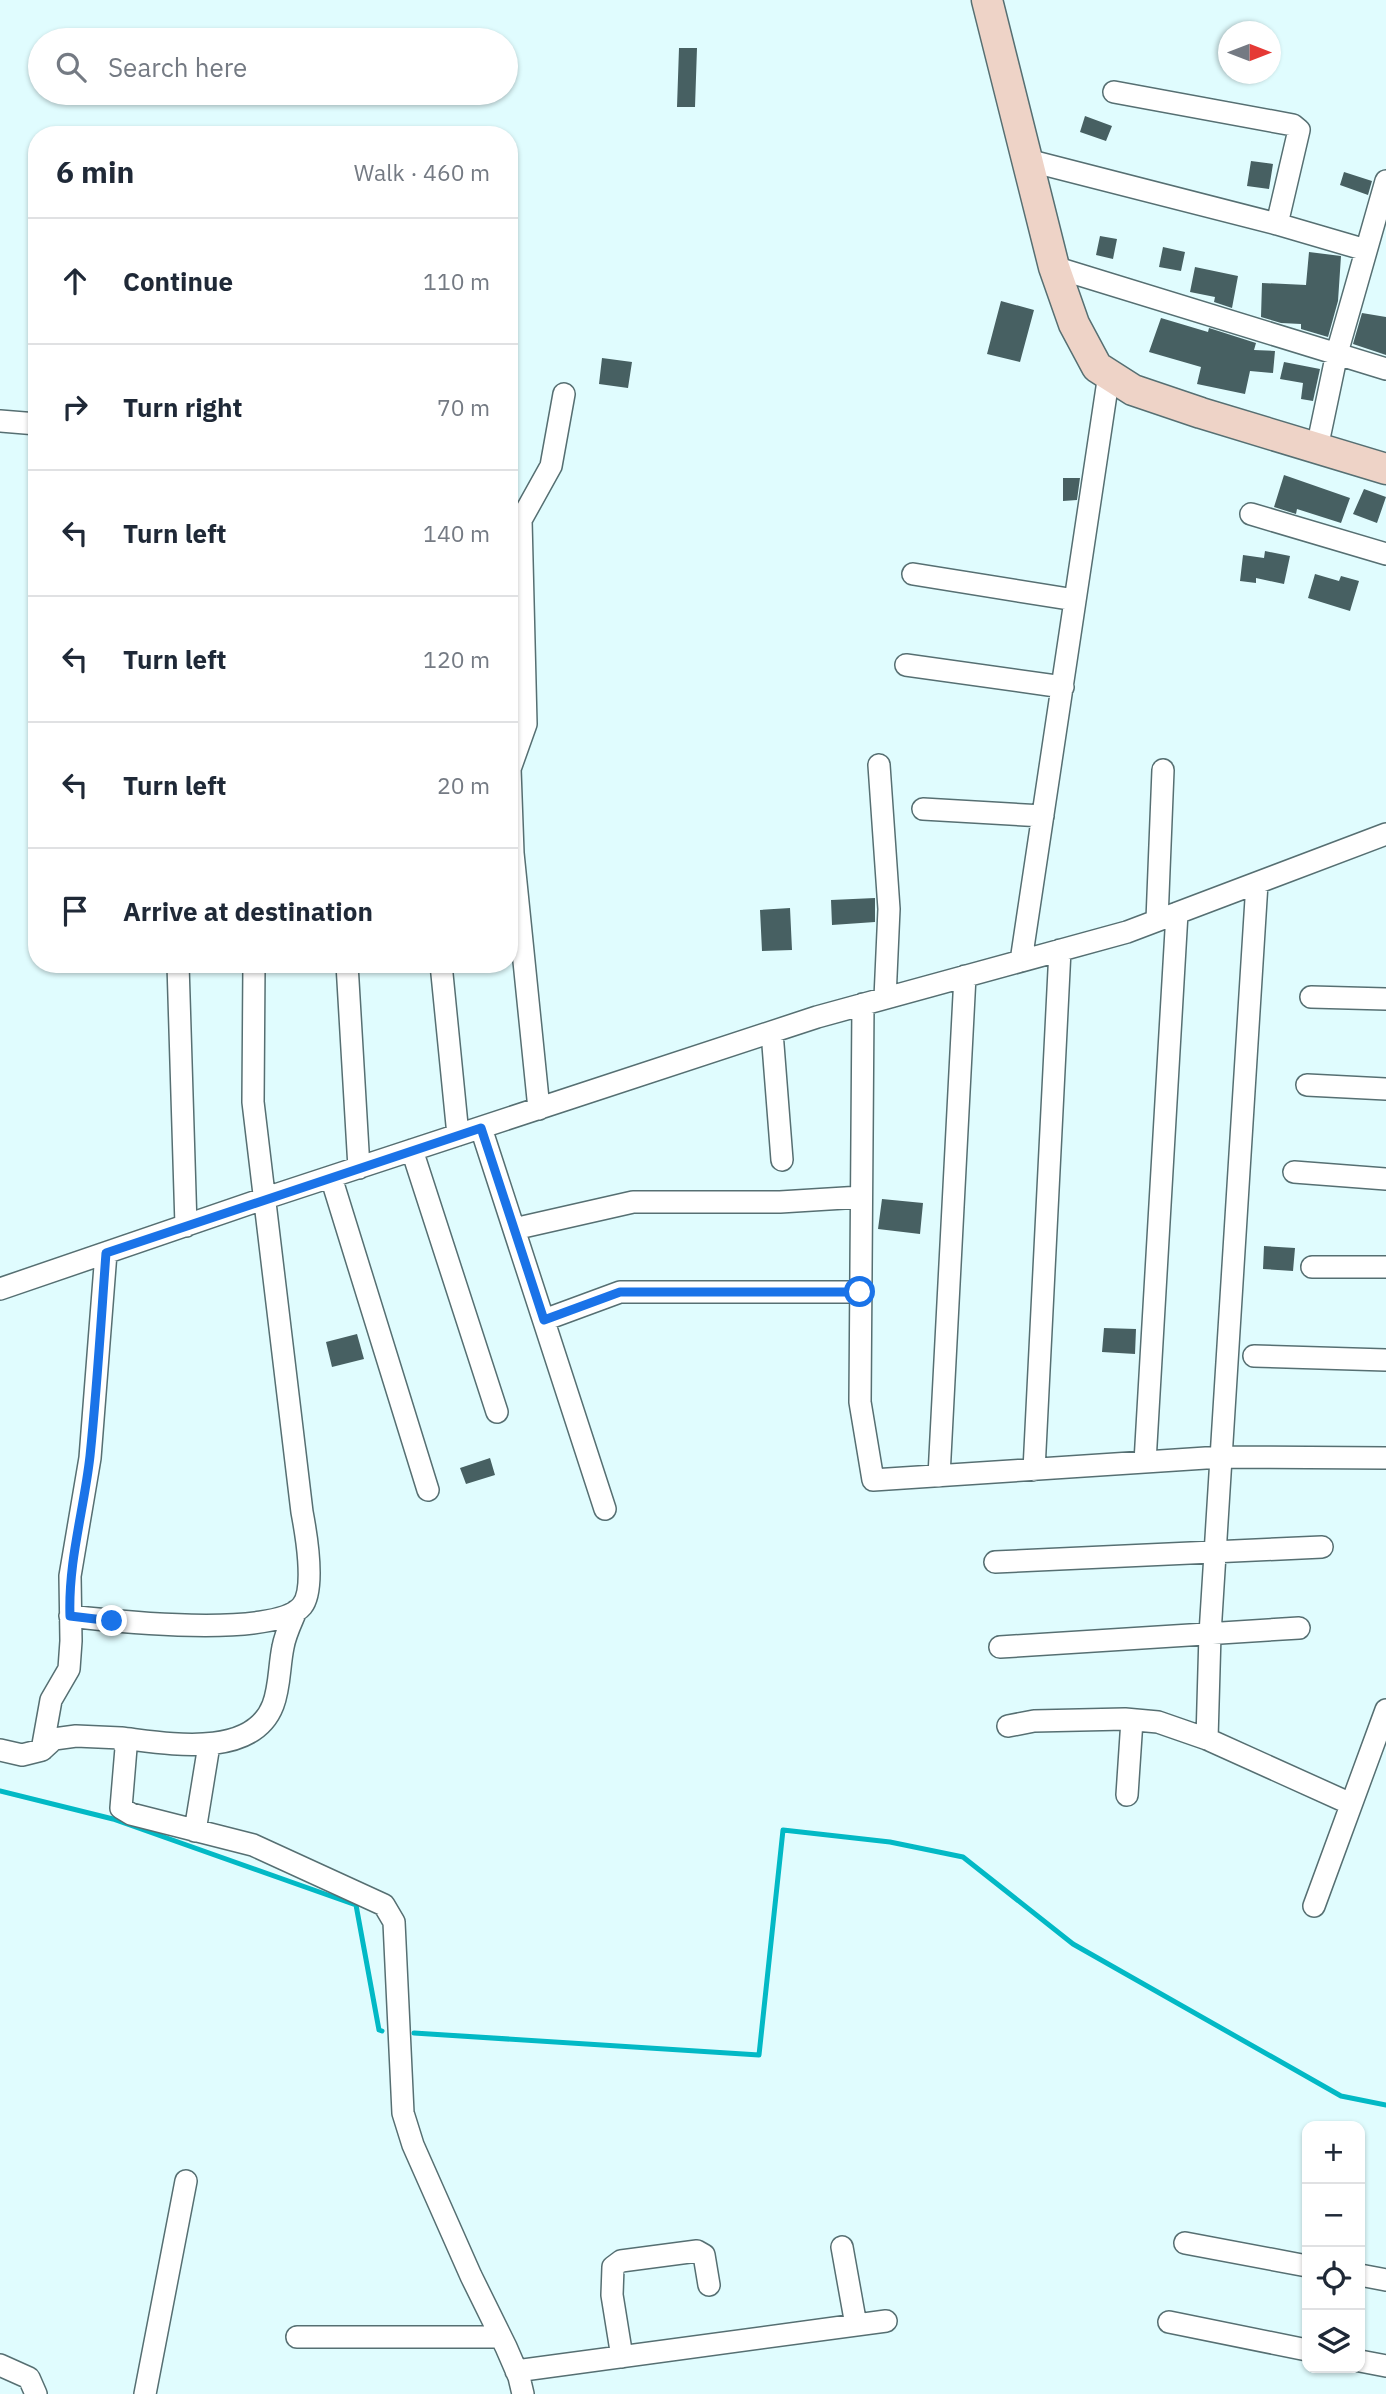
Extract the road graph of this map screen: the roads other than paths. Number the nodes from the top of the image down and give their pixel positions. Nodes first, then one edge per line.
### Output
1 (988, 0) edge
2 (1114, 92) dead end
3 (1027, 160) junction
4 (1386, 181) edge
5 (1277, 224) junction
6 (1366, 250) junction
7 (1054, 267) junction
8 (1337, 353) junction
9 (1386, 369) edge
10 (1110, 374) junction
11 (564, 394) dead end
12 (0, 421) edge
13 (28, 423) edge
14 (1317, 449) junction
15 (1386, 469) edge
16 (1251, 513) dead end
17 (1386, 554) edge
18 (913, 574) dead end
19 (1076, 600) junction
20 (906, 665) dead end
21 (1063, 687) junction
22 (518, 746) edge
23 (879, 765) dead end
24 (1163, 770) dead end
25 (923, 809) dead end
26 (1043, 816) junction
27 (1386, 834) edge
28 (1257, 883) junction
29 (518, 902) edge
30 (1177, 912) junction
31 (1157, 920) junction
32 (1060, 950) junction
33 (1021, 961) junction
34 (178, 973) edge
35 (254, 973) edge
36 (348, 973) edge
37 (442, 973) edge
38 (965, 976) junction
39 (1311, 997) dead end
40 (885, 998) junction
41 (1386, 999) edge
42 (863, 1004) junction
43 (772, 1032) junction
44 (1307, 1086) dead end
45 (1386, 1089) edge
46 (539, 1109) junction
47 (481, 1128) junction
48 (458, 1135) junction
49 (412, 1150) junction
50 (782, 1160) dead end
51 (359, 1168) junction
52 (1294, 1172) dead end
53 (331, 1177) junction
54 (1386, 1180) edge
55 (861, 1197) junction
56 (266, 1198) junction
57 (186, 1226) junction
58 (514, 1230) junction
59 (106, 1253) junction
60 (1312, 1267) dead end
61 (1386, 1267) edge
62 (0, 1289) edge
63 (860, 1292) junction
64 (544, 1320) junction
65 (1254, 1356) dead end
66 (1386, 1360) edge
67 (497, 1412) dead end
68 (1221, 1457) junction
69 (1386, 1458) edge
70 (1145, 1462) junction
71 (1034, 1470) junction
72 (939, 1476) junction
73 (428, 1490) dead end
74 (605, 1509) dead end
75 (1322, 1547) dead end
76 (1215, 1552) junction
77 (995, 1562) dead end
78 (296, 1611) junction
79 (70, 1616) junction
80 (1299, 1628) dead end
81 (1210, 1634) junction
82 (1000, 1647) dead end
83 (1386, 1710) edge
84 (1132, 1720) junction
85 (1008, 1726) dead end
86 (121, 1738) junction
87 (1207, 1738) junction
88 (209, 1745) junction
89 (0, 1750) edge
90 (42, 1750) junction
91 (1127, 1795) dead end
92 (1351, 1804) junction
93 (195, 1831) junction
94 (1314, 1906) dead end
95 (186, 2181) dead end
96 (1185, 2243) dead end
97 (842, 2247) dead end
98 (1302, 2265) edge
99 (1365, 2276) edge
100 (1386, 2280) edge
101 (709, 2286) dead end
102 (886, 2321) dead end
103 (1169, 2322) dead end
104 (856, 2325) junction
105 (297, 2337) dead end
106 (501, 2337) junction
107 (1302, 2349) edge
108 (622, 2357) junction
109 (1365, 2362) edge
110 (0, 2365) edge
111 (1386, 2366) edge
112 (516, 2371) junction
113 (36, 2394) edge
114 (145, 2394) edge
115 (523, 2394) edge

1 - 3 street
2 - 5 street
3 - 5 street
3 - 7 street
4 - 6 street
5 - 6 street
6 - 8 street
7 - 8 street
7 - 10 street
8 - 9 street
8 - 14 street
10 - 14 street
10 - 19 street
11 - 22 street
12 - 13 street
14 - 15 street
16 - 17 street
18 - 19 street
19 - 21 street
20 - 21 street
21 - 26 street
23 - 40 street
24 - 31 street
25 - 26 street
26 - 33 street
27 - 28 street
28 - 30 street
28 - 68 street
29 - 46 street
30 - 31 street
30 - 70 street
31 - 32 street
32 - 33 street
32 - 71 street
33 - 38 street
34 - 57 street
35 - 56 street
36 - 51 street
37 - 48 street
38 - 40 street
38 - 72 street
39 - 41 street
40 - 42 street
42 - 43 street
42 - 55 street
43 - 46 street
43 - 50 street
44 - 45 street
46 - 47 street
47 - 48 street
47 - 58 street
48 - 49 street
49 - 51 street
49 - 67 street
51 - 53 street
52 - 54 street
53 - 56 street
53 - 73 street
55 - 58 street
55 - 63 street
56 - 57 street
56 - 78 street
57 - 59 street
58 - 64 street
59 - 62 street
59 - 79 street
60 - 61 street
63 - 64 street
63 - 72 street
64 - 74 street
65 - 66 street
68 - 69 street
68 - 70 street
68 - 76 street
70 - 71 street
71 - 72 street
75 - 76 street
76 - 77 street
76 - 81 street
78 - 79 street
78 - 88 street
79 - 90 street
80 - 81 street
81 - 82 street
81 - 87 street
83 - 92 street
84 - 85 street
84 - 87 street
84 - 91 street
86 - 88 street
86 - 90 street
86 - 93 street
87 - 92 street
88 - 93 street
89 - 90 street
92 - 94 street
93 - 106 street
95 - 114 street
96 - 98 street
97 - 104 street
99 - 100 street
101 - 108 street
102 - 104 street
103 - 107 street
104 - 108 street
105 - 106 street
106 - 112 street
108 - 112 street
109 - 111 street
110 - 113 street
112 - 115 street

